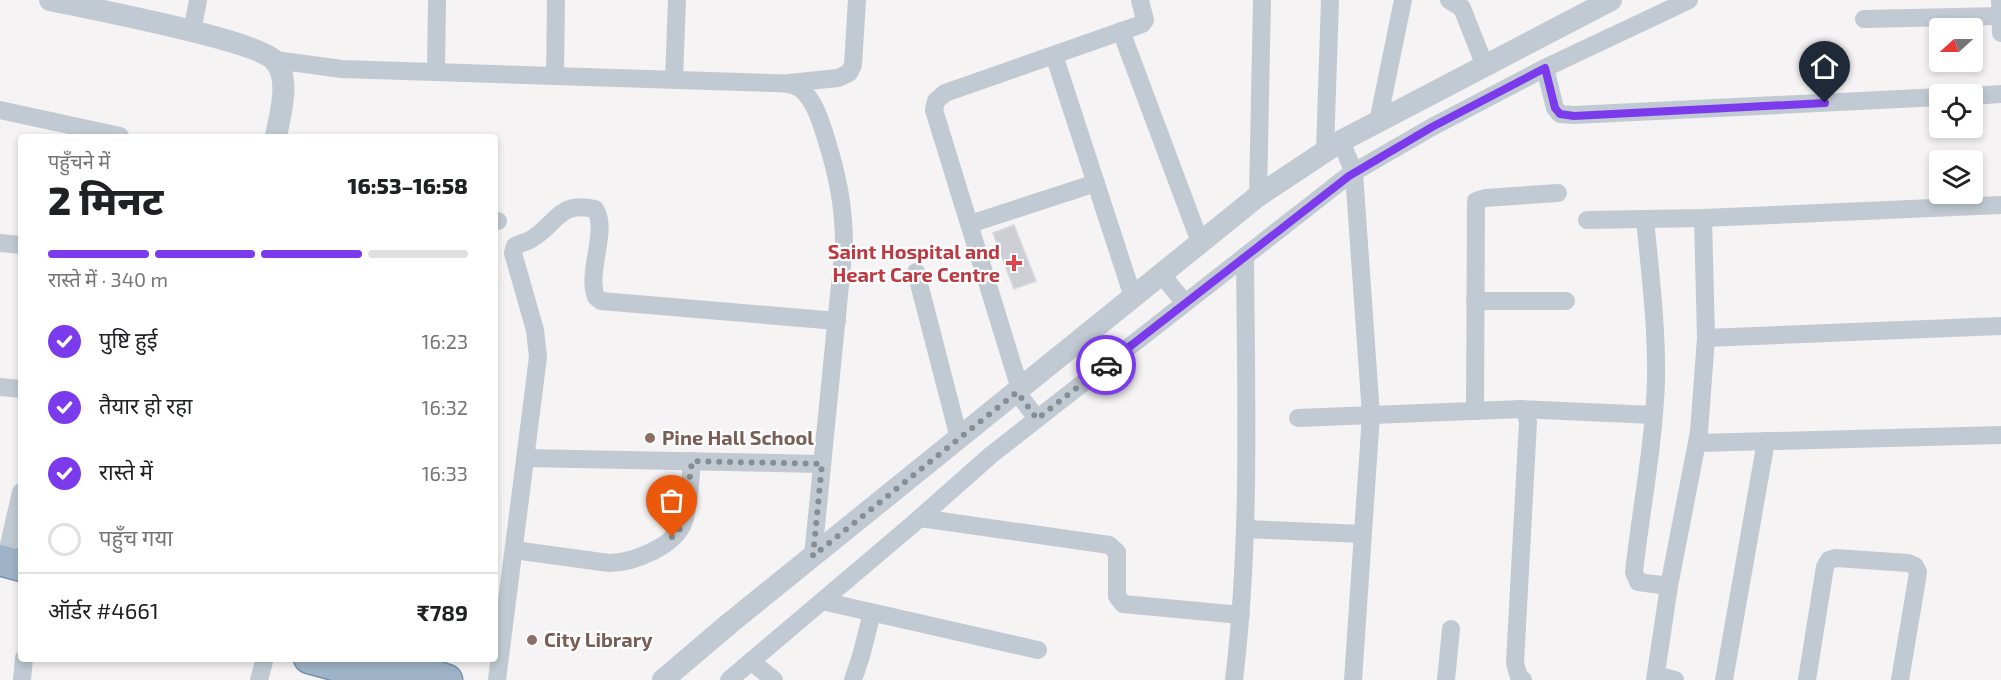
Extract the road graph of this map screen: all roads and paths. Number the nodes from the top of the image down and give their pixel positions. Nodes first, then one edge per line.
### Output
1 (50, 0) edge
2 (198, 0) edge
3 (437, 0) edge
4 (556, 0) edge
5 (677, 0) edge
6 (857, 0) edge
7 (1140, 0) edge
8 (1262, 0) edge
9 (1330, 0) edge
10 (1403, 0) edge
11 (1611, 0) edge
12 (1689, 0) edge
13 (2000, 0) edge
14 (1458, 3) edge
15 (2000, 16) edge
16 (1864, 19) dead end
17 (1121, 31) junction
18 (192, 32) junction
19 (2001, 33) edge
20 (1054, 55) junction
21 (275, 60) junction
22 (1485, 66) junction
23 (1545, 68) junction
24 (436, 72) junction
25 (555, 76) junction
26 (674, 80) junction
27 (788, 83) junction
28 (2001, 94) edge
29 (1983, 95) edge
30 (1929, 99) edge
31 (0, 110) edge
32 (1378, 122) junction
33 (75, 132) edge
34 (98, 134) edge
35 (276, 134) edge
36 (1343, 156) junction
37 (1096, 183) junction
38 (1558, 193) dead end
39 (1258, 196) junction
40 (2001, 205) edge
41 (1703, 218) junction
42 (1645, 219) junction
43 (1587, 220) dead end
44 (970, 224) junction
45 (1200, 242) junction
46 (0, 243) edge
47 (18, 246) edge
48 (1245, 256) junction
49 (916, 272) dead end
50 (1165, 278) junction
51 (1133, 297) junction
52 (1183, 300) junction
53 (1475, 301) junction
54 (1566, 301) dead end
55 (837, 321) junction
56 (2001, 326) edge
57 (1706, 338) junction
58 (0, 387) edge
59 (18, 388) edge
60 (1026, 402) junction
61 (1521, 409) junction
62 (1475, 411) junction
63 (1371, 415) junction
64 (1653, 415) junction
65 (1298, 418) dead end
66 (2001, 435) edge
67 (959, 438) junction
68 (1766, 441) junction
69 (1698, 443) junction
70 (525, 458) junction
71 (692, 461) junction
72 (822, 464) junction
73 (18, 512) edge
74 (920, 518) junction
75 (1246, 529) junction
76 (1362, 534) junction
77 (514, 550) junction
78 (813, 556) junction
79 (9, 570) edge
80 (1669, 586) junction
81 (822, 601) junction
82 (872, 613) junction
83 (1241, 615) junction
84 (1451, 629) dead end
85 (1038, 650) dead end
86 (751, 661) junction
87 (24, 662) edge
88 (264, 662) edge
89 (323, 662) edge
90 (394, 662) edge
91 (1655, 677) edge
92 (22, 680) edge
93 (260, 680) edge
94 (388, 680) edge
95 (447, 680) edge
96 (497, 680) edge
97 (663, 680) edge
98 (729, 680) edge
99 (774, 680) edge
100 (853, 680) edge
101 (1234, 680) edge
102 (1353, 680) edge
103 (1446, 680) edge
104 (1523, 680) edge
105 (1676, 680) edge
106 (1724, 680) edge
107 (1807, 680) edge
108 (1900, 680) edge

1 - 18 street
2 - 18 street
3 - 24 street
4 - 25 street
5 - 26 street
6 - 27 street
7 - 17 street
8 - 39 street
9 - 36 street
10 - 32 street
11 - 22 street
12 - 23 street
13 - 15 street
14 - 22 street
15 - 16 street
15 - 19 street
17 - 20 street
17 - 45 street
18 - 21 street
20 - 37 street
20 - 44 street
21 - 24 street
21 - 35 street
22 - 32 street
23 - 30 street
23 - 36 street
24 - 25 street
25 - 26 street
26 - 27 street
27 - 55 street
28 - 29 street
31 - 33 street
32 - 36 street
33 - 34 street
36 - 39 street
36 - 48 street
36 - 63 street
37 - 44 street
37 - 51 street
38 - 53 street
39 - 45 street
40 - 41 street
41 - 42 street
41 - 57 street
42 - 43 street
42 - 64 street
44 - 60 street
45 - 50 street
46 - 47 street
48 - 52 street
48 - 75 street
49 - 67 street
50 - 51 street
50 - 52 street
51 - 60 street
52 - 60 street
53 - 54 street
53 - 62 street
55 - 70 street
55 - 72 street
56 - 57 street
57 - 69 street
58 - 59 street
60 - 67 street
60 - 74 street
61 - 62 street
61 - 64 street
61 - 104 street
62 - 63 street
63 - 65 street
63 - 76 street
64 - 80 street
66 - 68 street
67 - 78 street
68 - 69 street
68 - 106 street
69 - 80 street
70 - 71 street
70 - 77 street
71 - 72 street
71 - 77 street
72 - 78 street
73 - 79 street
74 - 81 street
74 - 83 street
75 - 76 street
75 - 83 street
76 - 102 street
77 - 96 street
78 - 97 street
80 - 91 street
81 - 82 street
81 - 86 street
82 - 85 street
82 - 100 street
83 - 101 street
84 - 103 street
86 - 98 street
86 - 99 street
87 - 92 street
88 - 93 street
89 - 94 highway
90 - 95 highway
91 - 105 street
107 - 108 street

